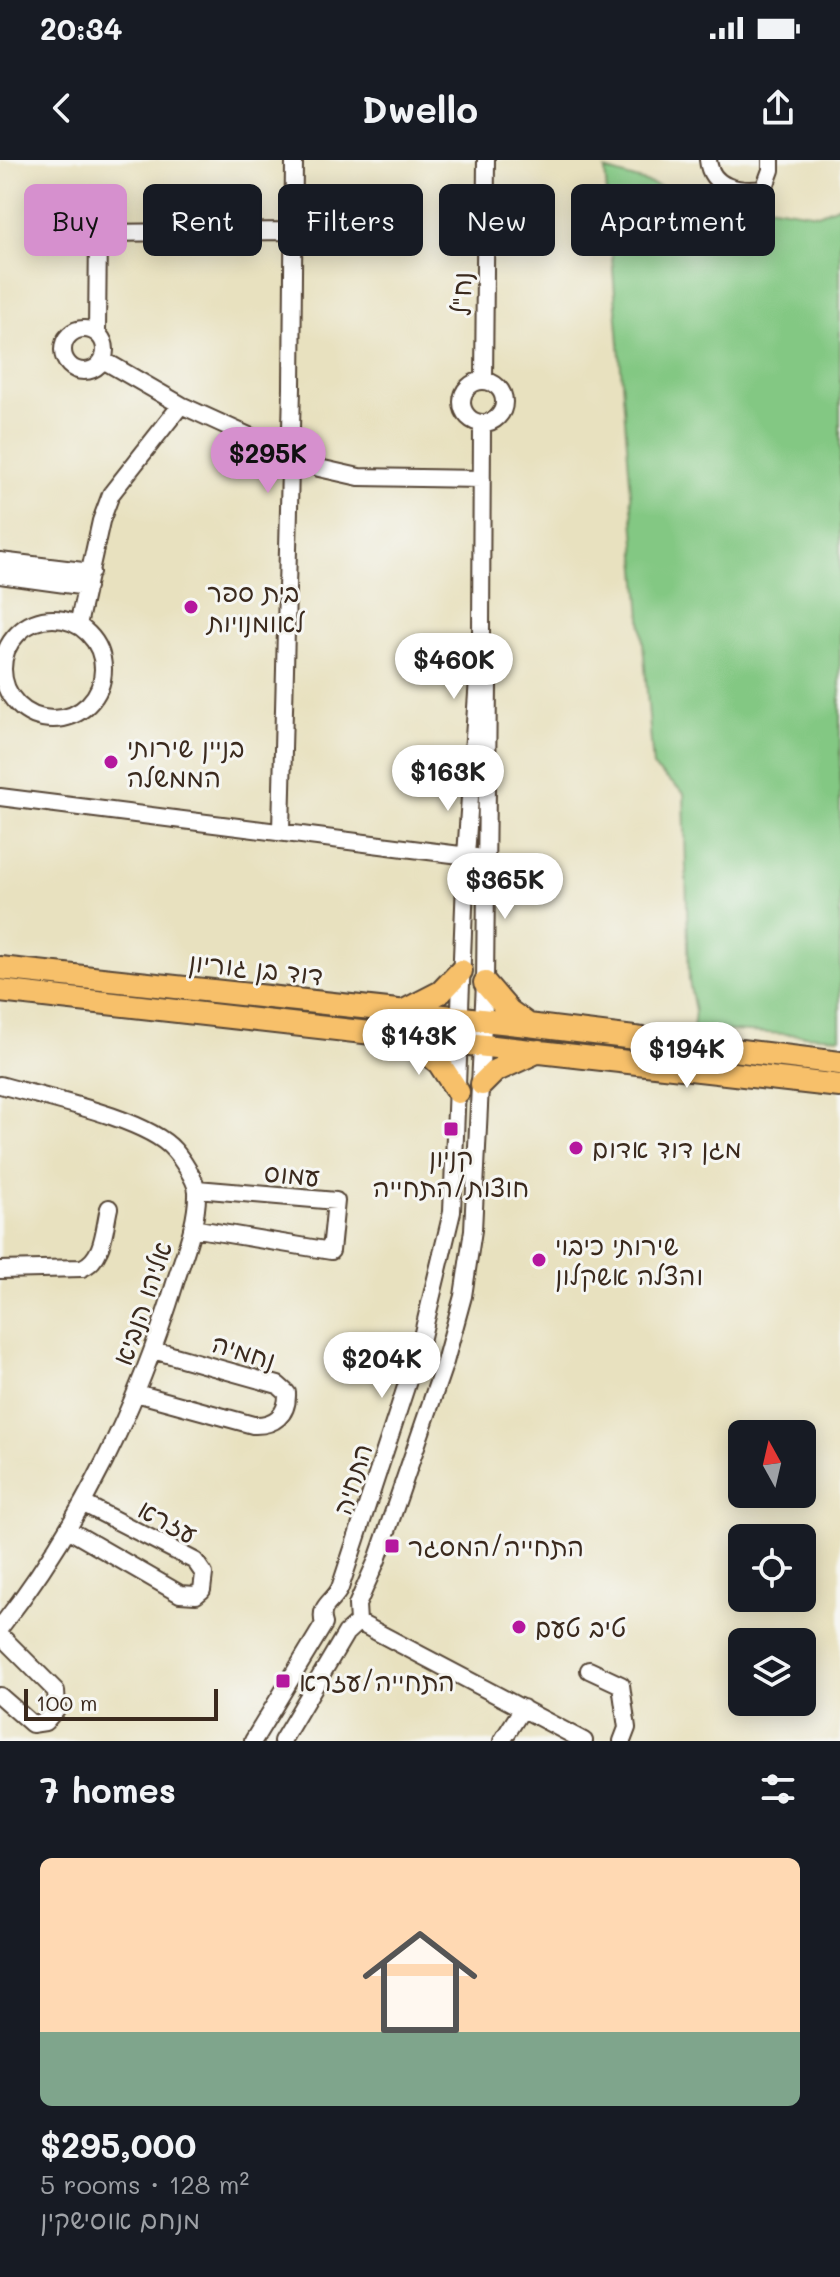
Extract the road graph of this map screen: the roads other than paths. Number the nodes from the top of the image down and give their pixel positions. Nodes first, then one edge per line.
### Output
1 (294, 160) edge
2 (486, 160) edge
3 (708, 160) edge
4 (771, 160) edge
5 (293, 184) edge
6 (278, 231) edge
7 (292, 256) edge
8 (97, 333) junction
9 (103, 360) junction
10 (484, 381) junction
11 (181, 405) junction
12 (482, 424) junction
13 (289, 454) junction
14 (481, 479) junction
15 (0, 561) edge
16 (0, 575) edge
17 (89, 579) junction
18 (78, 625) junction
19 (481, 634) junction
20 (0, 797) edge
21 (281, 830) junction
22 (466, 856) junction
23 (486, 858) junction
24 (0, 968) edge
25 (461, 971) junction
26 (485, 983) junction
27 (0, 991) edge
28 (403, 1011) junction
29 (460, 1017) junction
30 (484, 1020) junction
31 (528, 1025) junction
32 (407, 1036) junction
33 (460, 1041) junction
34 (483, 1044) junction
35 (540, 1051) junction
36 (840, 1063) edge
37 (482, 1084) junction
38 (0, 1085) edge
39 (840, 1086) edge
40 (458, 1092) junction
41 (197, 1189) junction
42 (109, 1208) dead end
43 (192, 1228) junction
44 (0, 1270) edge
45 (153, 1350) junction
46 (136, 1393) junction
47 (84, 1504) junction
48 (69, 1530) junction
49 (334, 1597) junction
50 (354, 1620) junction
51 (324, 1624) junction
52 (0, 1628) edge
53 (0, 1635) edge
54 (589, 1670) dead end
55 (0, 1696) edge
56 (523, 1708) junction
57 (253, 1741) edge
58 (282, 1741) edge
59 (502, 1741) edge
60 (584, 1741) edge
61 (622, 1741) edge

1 - 5 street
2 - 10 street, נח"ל
3 - 4 street
6 - 8 street
7 - 13 street
8 - 9 street
8 - 9 street
9 - 11 street
10 - 12 street
10 - 12 street
11 - 13 street
11 - 17 street
12 - 14 street
13 - 14 street
13 - 21 street
14 - 19 street
15 - 17 street
16 - 17 street
17 - 18 street
18 - 18 street
19 - 22 street
19 - 23 street
20 - 21 street
21 - 22 street
22 - 23 street
22 - 25 street
23 - 26 street
24 - 28 main road, דוד בן גוריון
25 - 28 main road
25 - 29 street
26 - 30 street
26 - 31 main road
27 - 32 main road, דוד בן גוריון
28 - 29 main road, דוד בן גוריון
29 - 30 main road, דוד בן גוריון
29 - 33 street, התחיה
30 - 31 main road, דוד בן גוריון
30 - 34 street
31 - 36 main road, דוד בן גוריון
32 - 33 main road, דוד בן גוריון
32 - 40 main road
33 - 34 main road, דוד בן גוריון
33 - 40 street, התחיה
34 - 35 main road, דוד בן גוריון
34 - 37 street, התחיה
35 - 37 main road
35 - 39 main road, דוד בן גוריון
37 - 50 street, התחיה
38 - 41 street
40 - 49 street, התחיה
41 - 43 street, אליהו הנביא
41 - 43 street, עמוס
42 - 44 street
43 - 45 street, אליהו הנביא
45 - 46 street, אליהו הנביא
45 - 46 street, נחמיה
46 - 47 street, אליהו הנביא
47 - 48 street, אליהו הנביא
47 - 48 street, עזרא
48 - 52 street, אליהו הנביא
49 - 50 street
49 - 51 street, התחיה
50 - 51 street
50 - 56 street
50 - 58 street, התחיה
51 - 57 street, התחיה
53 - 55 street
54 - 61 street
56 - 59 street
56 - 60 street

